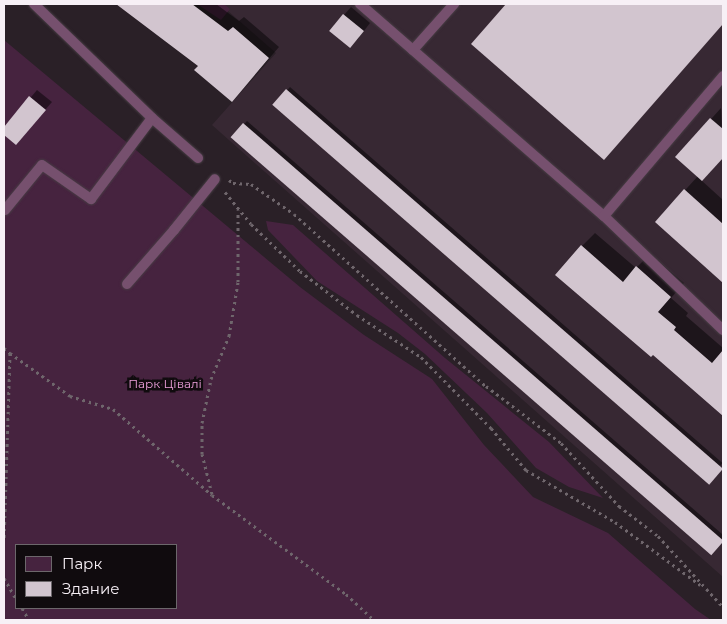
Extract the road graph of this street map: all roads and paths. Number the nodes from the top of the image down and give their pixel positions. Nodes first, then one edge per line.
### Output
1 (34, 4) edge
2 (360, 4) edge
3 (454, 4) edge
4 (413, 50) junction
5 (723, 76) edge
6 (152, 118) junction
7 (198, 158) dead end
8 (226, 178) dead end
9 (215, 179) joint
10 (238, 209) junction
11 (5, 210) edge
12 (604, 216) junction
13 (127, 284) dead end
14 (723, 330) edge
15 (4, 348) edge
16 (10, 353) junction
17 (212, 495) junction
18 (4, 541) edge
19 (4, 578) edge
20 (706, 590) junction
21 (15, 597) edge
22 (723, 607) edge
23 (23, 609) edge
24 (29, 620) edge
25 (374, 620) edge

1 - 6 lane
2 - 4 lane
3 - 4 lane
4 - 12 lane
5 - 12 lane
6 - 7 lane
6 - 11 lane
8 - 20 path
9 - 10 path
9 - 13 lane
10 - 17 path
10 - 20 path
12 - 14 lane
15 - 16 path
16 - 17 path
16 - 18 path
17 - 25 path
19 - 21 path
20 - 22 path
23 - 24 path

